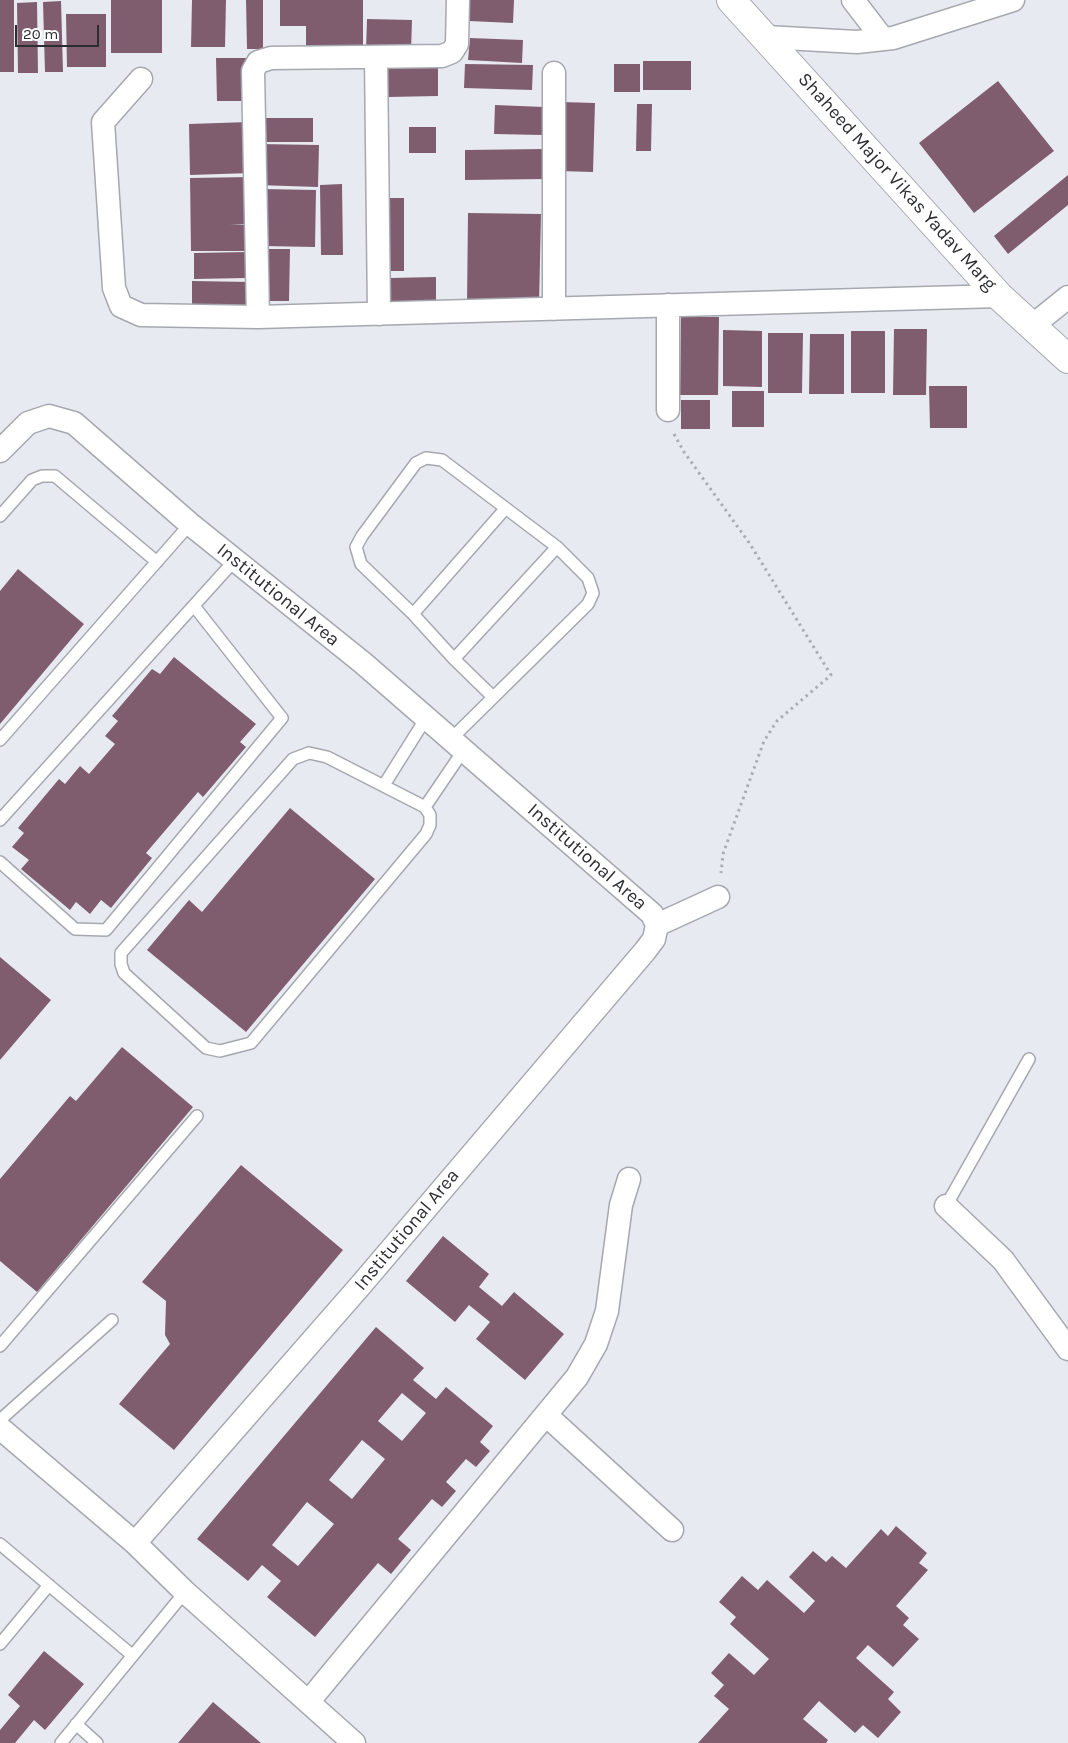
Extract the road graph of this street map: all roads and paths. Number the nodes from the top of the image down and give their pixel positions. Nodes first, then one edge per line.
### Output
1 (458, 0) edge
2 (853, 0) edge
3 (1013, 0) edge
4 (741, 3) edge
5 (766, 37) junction
6 (883, 39) junction
7 (376, 57) junction
8 (554, 73) dead end
9 (141, 79) dead end
10 (999, 296) junction
11 (1068, 297) edge
12 (668, 305) junction
13 (554, 308) junction
14 (379, 314) junction
15 (258, 317) junction
16 (1032, 326) junction
17 (1068, 359) edge
18 (668, 410) joint
19 (0, 451) edge
20 (505, 509) junction
21 (0, 516) edge
22 (190, 524) junction
23 (557, 547) junction
24 (235, 560) junction
25 (157, 562) junction
26 (194, 606) junction
27 (413, 614) junction
28 (454, 659) junction
29 (492, 696) junction
30 (426, 718) junction
31 (0, 740) edge
32 (457, 746) junction
33 (384, 786) junction
34 (425, 807) junction
35 (0, 820) edge
36 (0, 862) edge
37 (718, 897) joint
38 (658, 925) junction
39 (1029, 1059) dead end
40 (197, 1116) dead end
41 (629, 1179) dead end
42 (946, 1206) joint
43 (112, 1320) dead end
44 (0, 1346) edge
45 (1068, 1349) edge
46 (546, 1415) junction
47 (0, 1420) edge
48 (0, 1428) edge
49 (672, 1530) dead end
50 (135, 1543) junction
51 (0, 1544) edge
52 (49, 1585) junction
53 (185, 1592) junction
54 (0, 1644) edge
55 (132, 1655) junction
56 (309, 1701) junction
57 (76, 1724) junction
58 (61, 1743) edge
59 (97, 1743) edge
60 (354, 1743) edge

1 - 7 street
2 - 6 street
3 - 6 street
4 - 5 street, Shaheed Major Vikas Yadav Marg
5 - 6 street
5 - 10 street, Shaheed Major Vikas Yadav Marg
7 - 14 street
7 - 15 street
8 - 13 street
9 - 15 street
10 - 12 street
10 - 16 street, Shaheed Major Vikas Yadav Marg
11 - 16 street
12 - 13 street
12 - 18 street
13 - 14 street
14 - 15 street
16 - 17 street, Shaheed Major Vikas Yadav Marg
18 - 37 path
19 - 22 street, Institutional Area
20 - 23 lane
20 - 27 lane
20 - 27 lane
21 - 25 lane
22 - 24 street, Institutional Area
22 - 25 lane
23 - 28 lane
23 - 29 lane
24 - 26 lane
24 - 30 street, Institutional Area
25 - 31 lane
26 - 35 lane
26 - 36 lane
27 - 28 lane
28 - 29 lane
29 - 32 lane
30 - 32 street, Institutional Area
30 - 33 lane
32 - 34 lane
32 - 38 street, Institutional Area
33 - 34 lane
33 - 34 lane
37 - 38 street
38 - 50 street, Institutional Area
39 - 42 lane
40 - 44 lane
41 - 46 street
42 - 45 street
43 - 47 lane
46 - 49 street
46 - 56 street
48 - 50 street
50 - 53 street
51 - 52 lane
52 - 54 lane
52 - 55 lane
53 - 55 lane
53 - 56 street
55 - 57 lane
56 - 60 street
57 - 58 lane
57 - 59 lane

